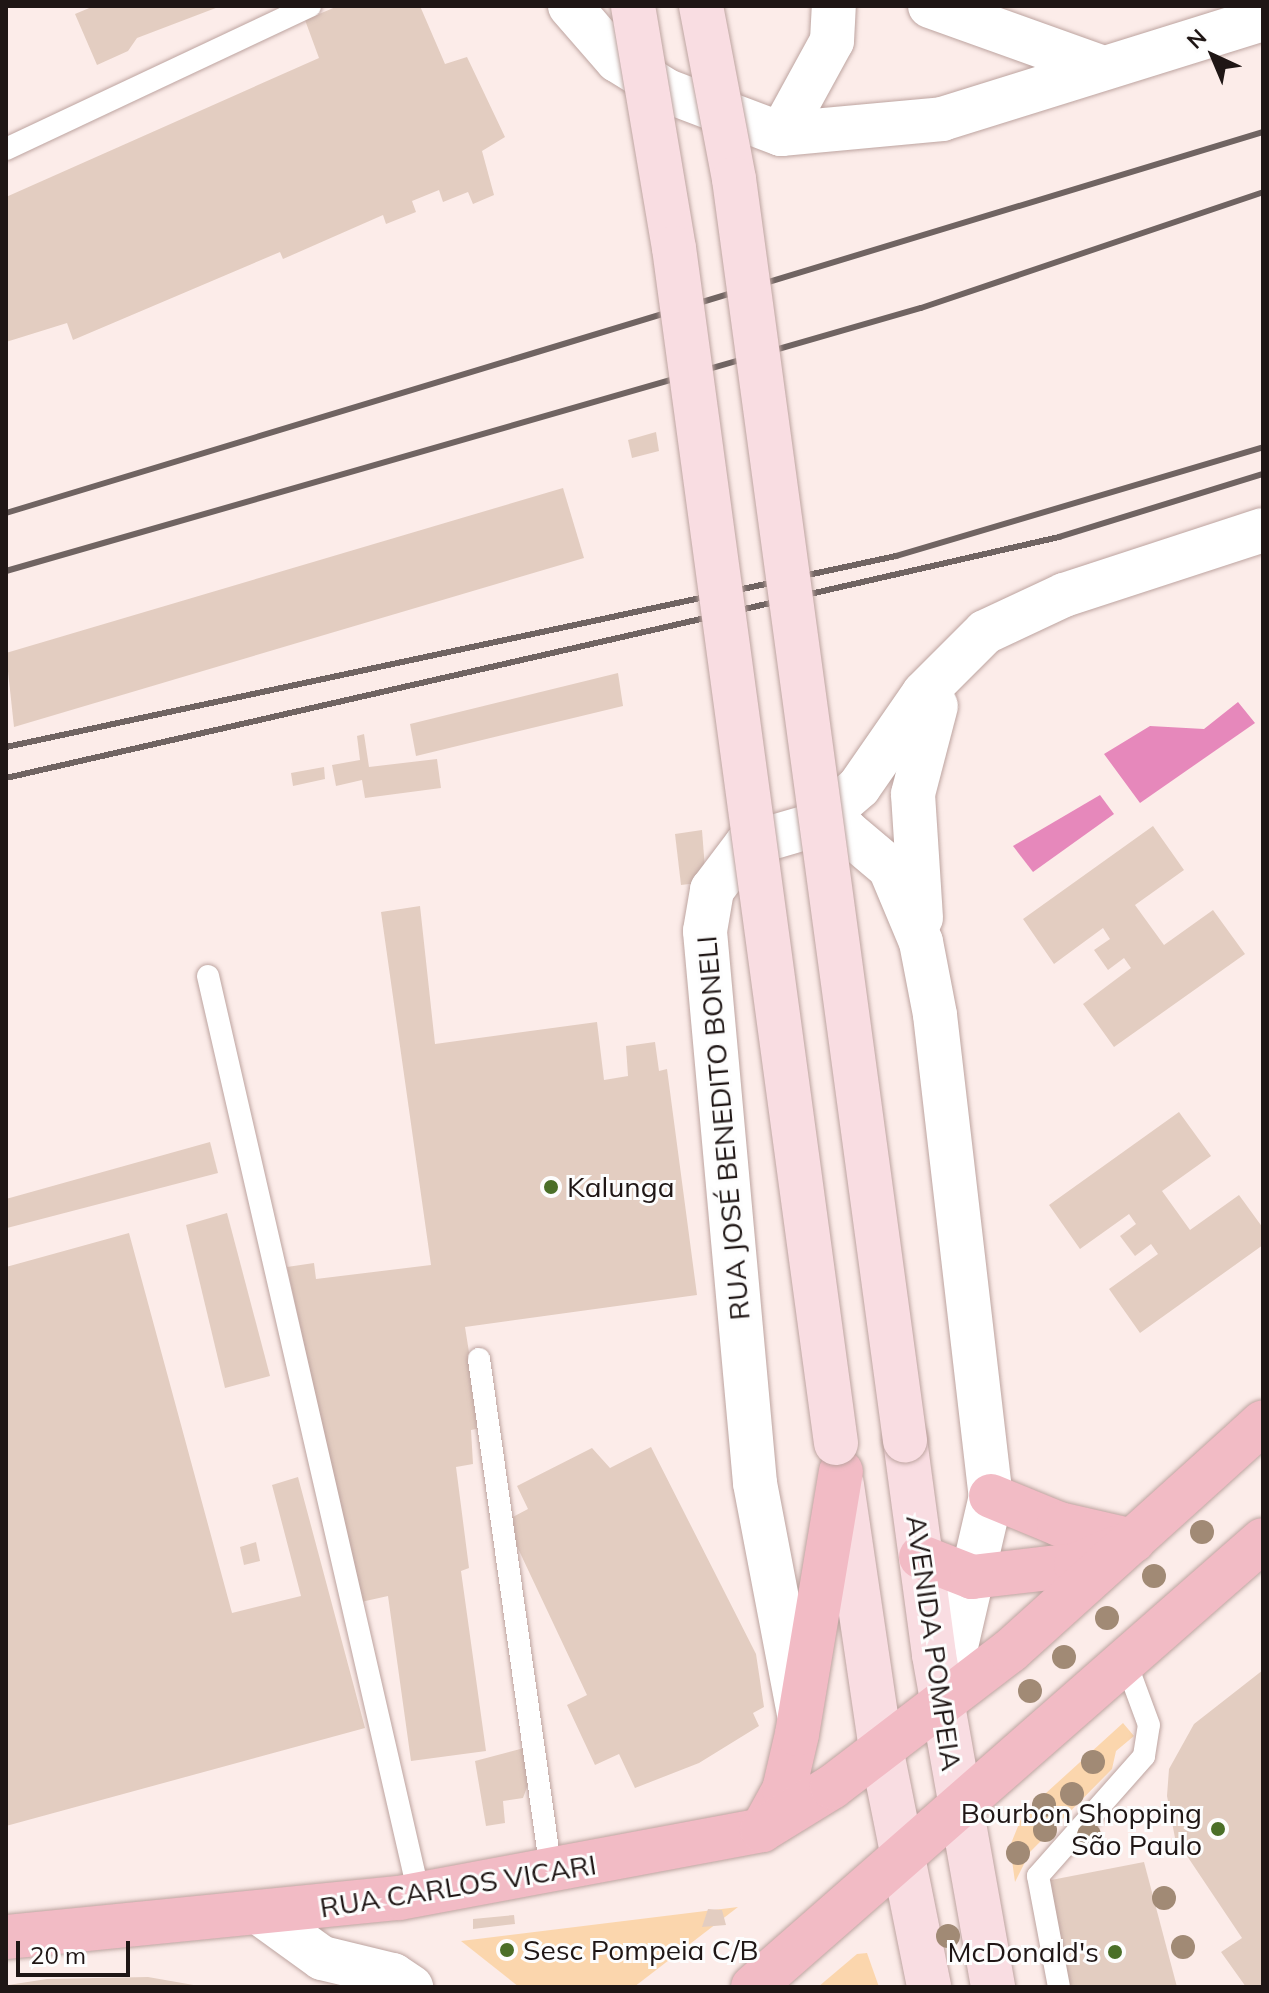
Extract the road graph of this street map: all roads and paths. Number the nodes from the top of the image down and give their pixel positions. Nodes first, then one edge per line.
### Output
1 (310, 6) edge
2 (570, 6) edge
3 (633, 6) edge
4 (701, 6) edge
5 (834, 6) edge
6 (930, 6) edge
7 (1263, 19) edge
8 (1098, 66) junction
9 (781, 134) junction
10 (6, 149) edge
11 (1263, 530) edge
12 (960, 653) junction
13 (815, 825) junction
14 (921, 942) junction
15 (208, 976) dead end
16 (479, 1359) dead end
17 (1263, 1422) edge
18 (838, 1457) junction
19 (991, 1496) junction
20 (1263, 1540) edge
21 (1133, 1541) junction
22 (921, 1557) junction
23 (972, 1577) junction
24 (1125, 1660) junction
25 (942, 1706) junction
26 (799, 1714) junction
27 (881, 1748) junction
28 (959, 1804) junction
29 (762, 1830) junction
30 (903, 1855) junction
31 (551, 1871) junction
32 (419, 1894) junction
33 (261, 1914) junction
34 (6, 1937) edge
35 (411, 1987) edge
36 (753, 1987) edge
37 (929, 1987) edge
38 (993, 1987) edge
39 (1059, 1987) edge

1 - 10 lane
2 - 9 street
3 - 18 main road, bridge
4 - 22 main road, AVENIDA POMPEIA, bridge
5 - 9 street
6 - 8 street
7 - 8 street
8 - 9 street
11 - 12 street
12 - 13 street
12 - 14 street
13 - 14 street
13 - 26 street, RUA JOSÉ BENEDITO BONELI
14 - 19 street
15 - 32 lane
16 - 31 lane
17 - 21 main road, RUA CARLOS VICARI
18 - 26 main road
18 - 27 main road
19 - 21 main road
19 - 23 street
20 - 24 main road
21 - 23 main road
21 - 25 main road, RUA CARLOS VICARI
22 - 23 main road
22 - 25 main road, AVENIDA POMPEIA
23 - 25 street
24 - 28 main road
24 - 39 lane
25 - 27 main road, RUA CARLOS VICARI
25 - 28 main road, AVENIDA POMPEIA
26 - 29 main road
27 - 29 main road, RUA CARLOS VICARI
27 - 30 main road
28 - 30 main road
28 - 38 main road, AVENIDA POMPEIA
29 - 31 main road, RUA CARLOS VICARI
30 - 36 main road
30 - 37 main road
31 - 32 main road, RUA CARLOS VICARI
32 - 33 main road, RUA CARLOS VICARI
33 - 34 main road, RUA CARLOS VICARI
33 - 35 street

